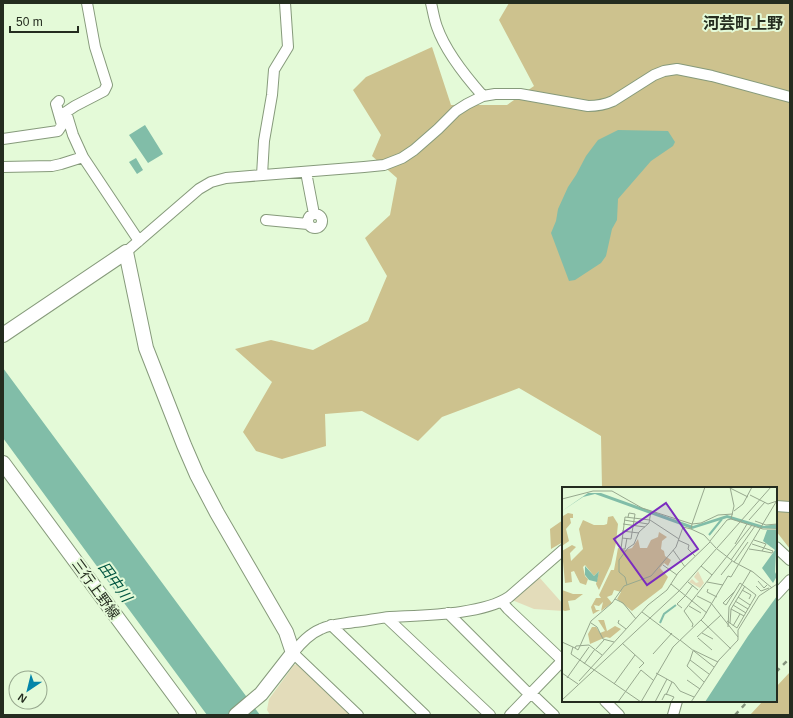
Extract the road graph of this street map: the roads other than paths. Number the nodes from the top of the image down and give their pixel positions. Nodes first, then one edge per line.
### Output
1 (87, 3) edge
2 (285, 3) edge
3 (431, 3) edge
4 (483, 96) junction
5 (790, 97) edge
6 (58, 101) dead end
7 (3, 139) edge
8 (83, 157) junction
9 (3, 167) edge
10 (306, 172) junction
11 (262, 175) junction
12 (266, 220) dead end
13 (139, 241) junction
14 (126, 252) junction
15 (3, 335) edge
16 (3, 463) edge
17 (777, 506) edge
18 (790, 507) edge
19 (777, 549) edge
20 (562, 551) edge
21 (790, 560) edge
22 (790, 580) edge
23 (777, 593) edge
24 (502, 602) junction
25 (448, 613) junction
26 (387, 618) junction
27 (331, 625) junction
28 (293, 653) junction
29 (562, 659) edge
30 (562, 661) edge
31 (530, 694) junction
32 (606, 702) edge
33 (189, 715) edge
34 (236, 715) edge
35 (358, 715) edge
36 (425, 715) edge
37 (490, 715) edge
38 (510, 715) edge
39 (554, 715) edge
40 (619, 715) edge

1 - 8 street
2 - 11 street
3 - 4 street
4 - 5 street
4 - 10 street
6 - 7 street
8 - 9 street
8 - 13 street
10 - 11 street
10 - 12 street
11 - 13 street
13 - 14 street
14 - 15 street
14 - 28 street
16 - 33 street, 三行上野線
17 - 18 street
19 - 21 street
20 - 24 street
22 - 23 street
24 - 25 street
24 - 29 street
25 - 26 street
25 - 31 street
26 - 27 street
26 - 37 street
27 - 28 street
27 - 36 street
28 - 34 street
28 - 35 street
30 - 31 street
31 - 38 street
31 - 39 street
32 - 40 street

